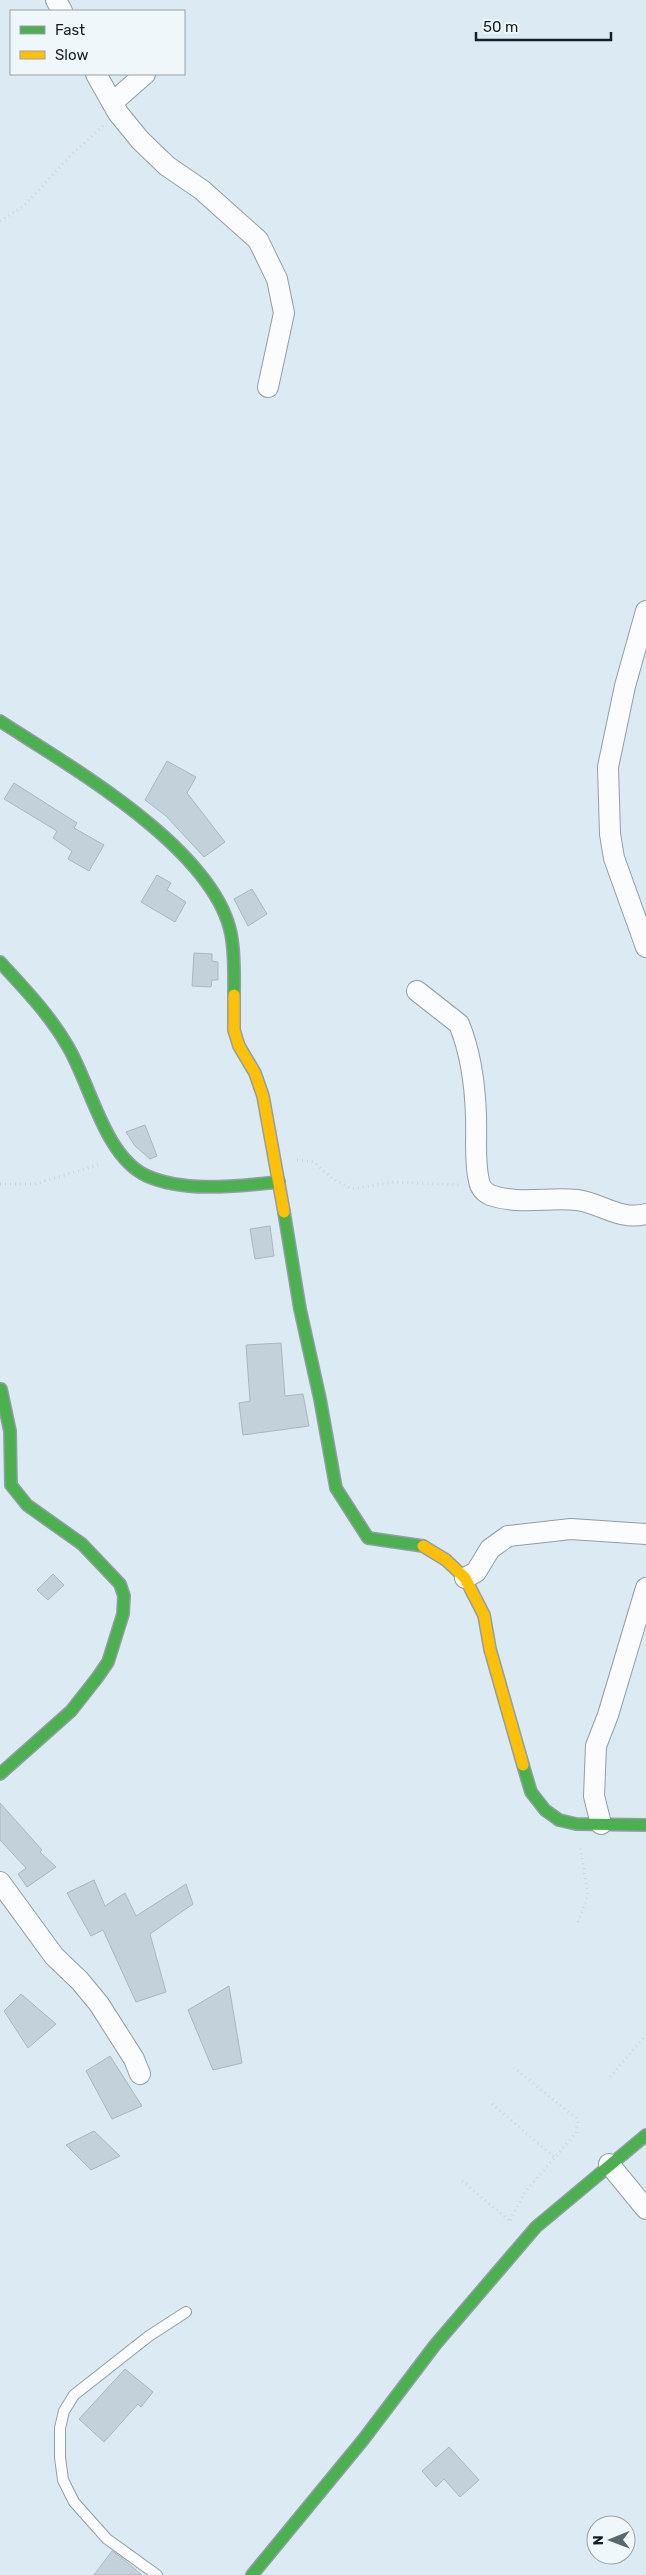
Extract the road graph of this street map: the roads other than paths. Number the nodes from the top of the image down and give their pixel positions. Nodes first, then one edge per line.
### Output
1 (97, 75) edge
2 (144, 75) edge
3 (115, 108) junction
4 (268, 387) dead end
5 (646, 611) edge
6 (0, 721) edge
7 (638, 894) edge
8 (646, 948) edge
9 (0, 962) edge
10 (417, 992) dead end
11 (279, 1182) junction
12 (646, 1214) edge
13 (1, 1389) dead end
14 (646, 1534) edge
15 (465, 1578) junction
16 (646, 1588) edge
17 (0, 1774) edge
18 (601, 1824) junction
19 (646, 1825) edge
20 (0, 1882) edge
21 (140, 2074) dead end
22 (646, 2135) edge
23 (609, 2164) junction
24 (646, 2209) edge
25 (186, 2312) dead end
26 (156, 2575) edge
27 (252, 2575) edge

1 - 3 street
2 - 3 street
3 - 4 street
5 - 7 street
6 - 11 street
7 - 8 street
9 - 11 street
10 - 12 street
11 - 15 street
13 - 17 street
14 - 15 street
15 - 18 street
16 - 18 street
18 - 19 street
20 - 21 street
22 - 23 street
23 - 24 street
23 - 27 street
25 - 26 lane

